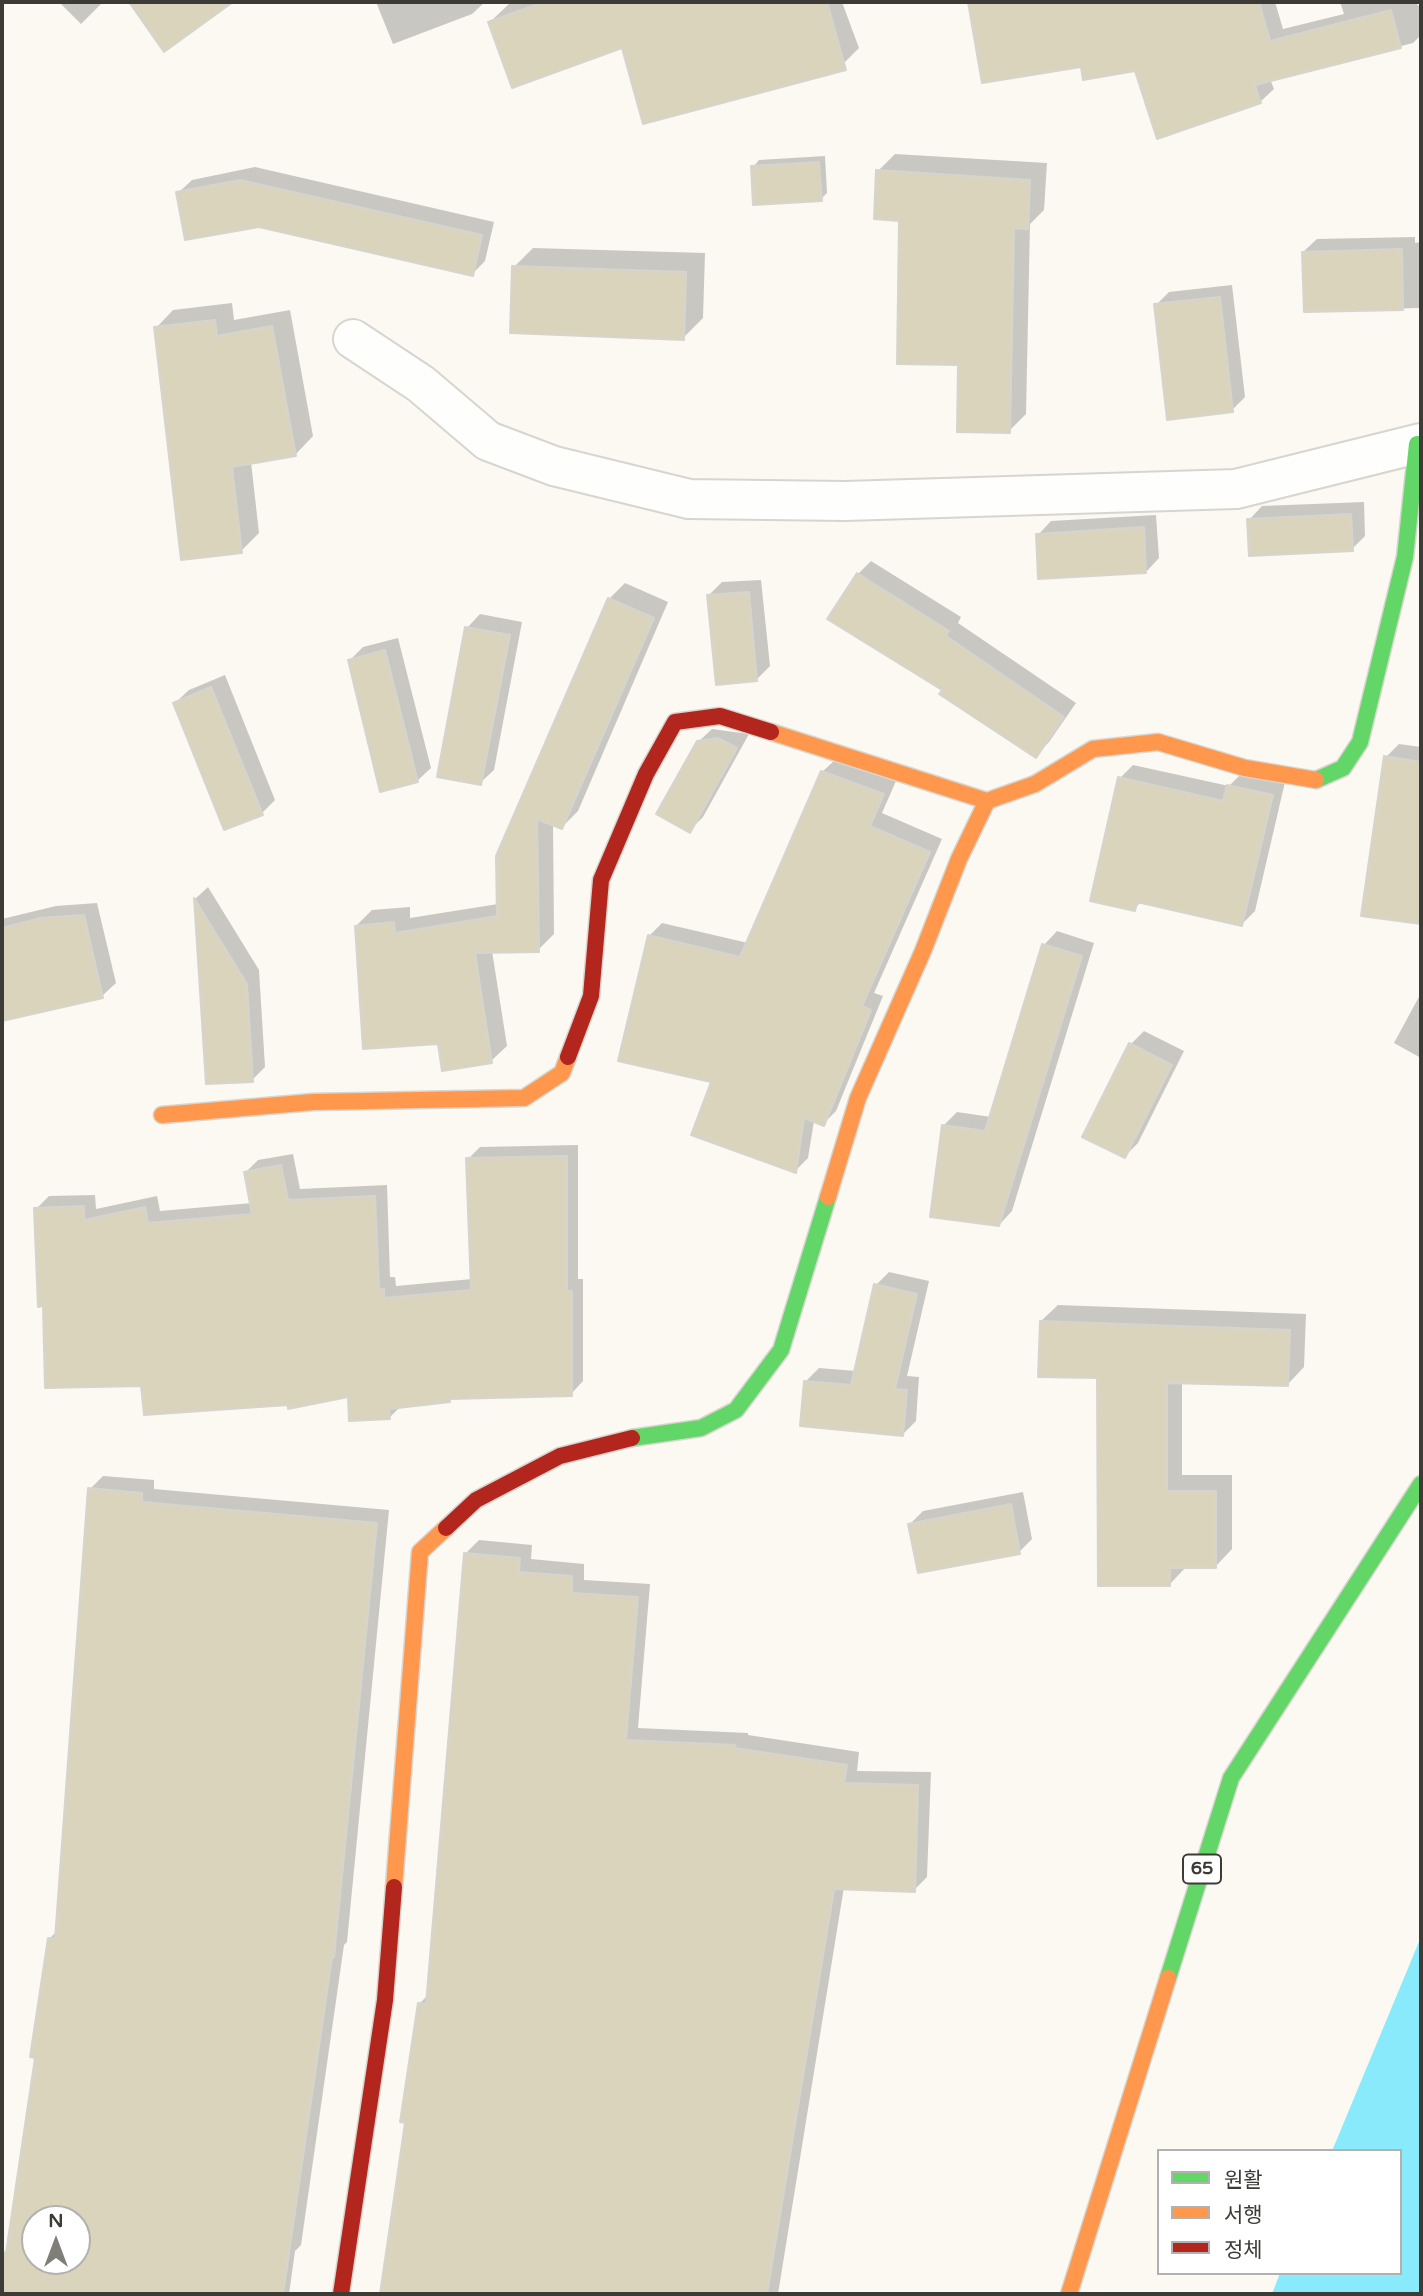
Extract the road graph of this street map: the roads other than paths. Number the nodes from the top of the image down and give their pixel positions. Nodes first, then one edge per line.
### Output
1 (353, 339) dead end
2 (1419, 444) edge
3 (987, 801) junction
4 (162, 1115) dead end
5 (1421, 1484) edge
6 (341, 2294) edge
7 (1069, 2294) edge

1 - 2 street
2 - 3 street
3 - 4 street
3 - 6 street
5 - 7 street, 65

